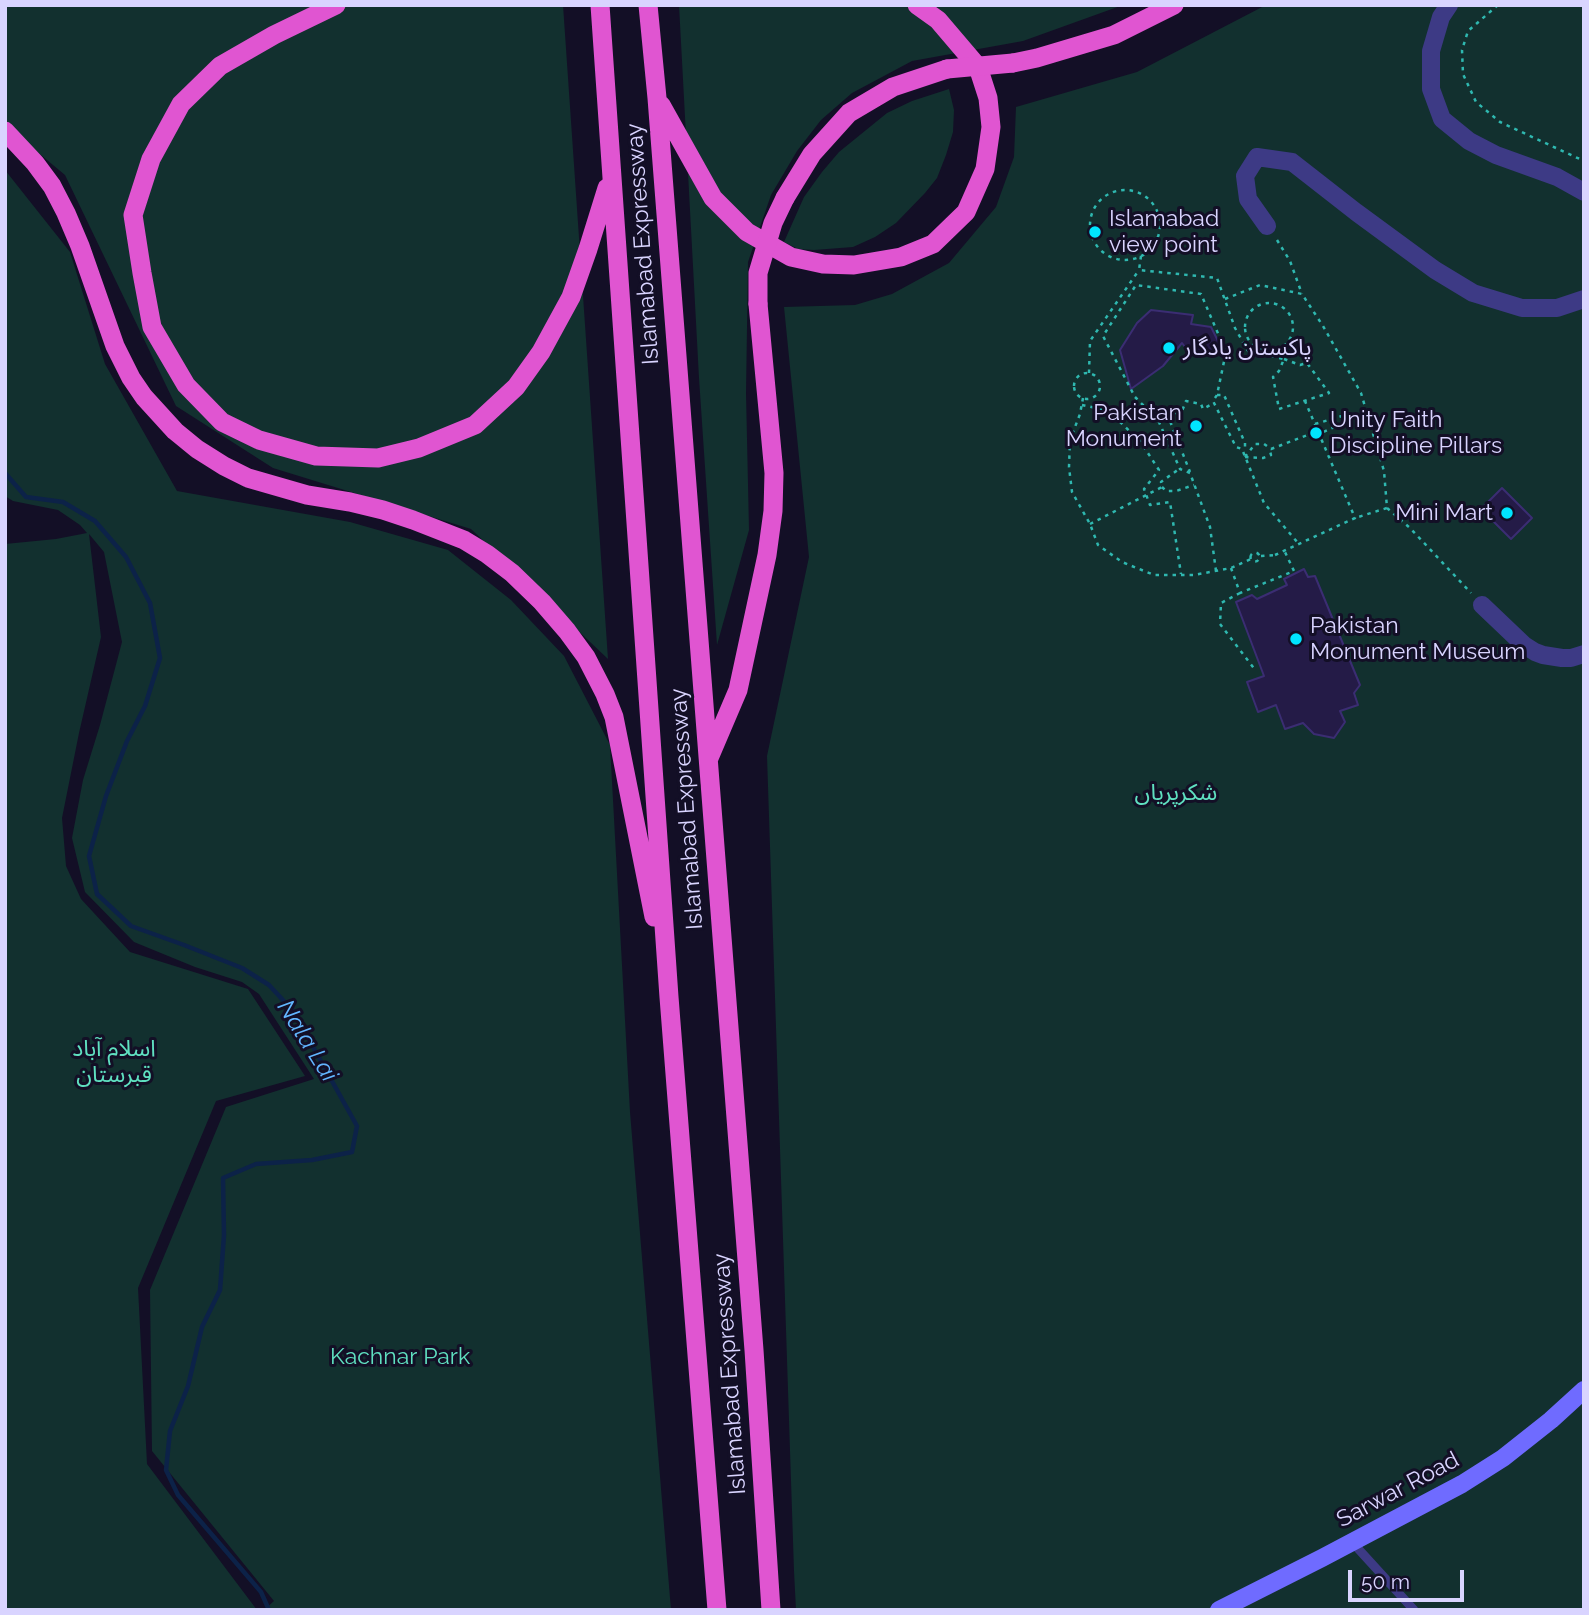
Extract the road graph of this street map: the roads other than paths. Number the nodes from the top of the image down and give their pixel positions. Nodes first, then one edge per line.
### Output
1 (336, 5) edge
2 (600, 5) edge
3 (648, 5) edge
4 (917, 5) edge
5 (1174, 5) edge
6 (1449, 5) edge
7 (657, 98) junction
8 (5, 131) edge
9 (611, 177) junction
10 (1584, 192) edge
11 (1267, 226) road end
12 (1584, 299) edge
13 (1482, 605) road end
14 (1584, 654) edge
15 (707, 763) junction
16 (670, 997) junction
17 (1584, 1390) edge
18 (1352, 1542) junction
19 (717, 1610) edge
20 (771, 1610) edge
21 (1219, 1610) edge
22 (1414, 1610) edge

1 - 9 highway
2 - 9 highway, Islamabad Expressway
3 - 7 highway, Islamabad Expressway
4 - 7 highway
5 - 15 highway, bridge
6 - 10 street
7 - 15 highway, Islamabad Expressway
8 - 16 highway
9 - 16 highway, Islamabad Expressway
11 - 12 street
13 - 14 street
15 - 20 highway, Islamabad Expressway
16 - 19 highway, Islamabad Expressway
17 - 18 main road, Sarwar Road
18 - 21 main road, Sarwar Road
18 - 22 lane

